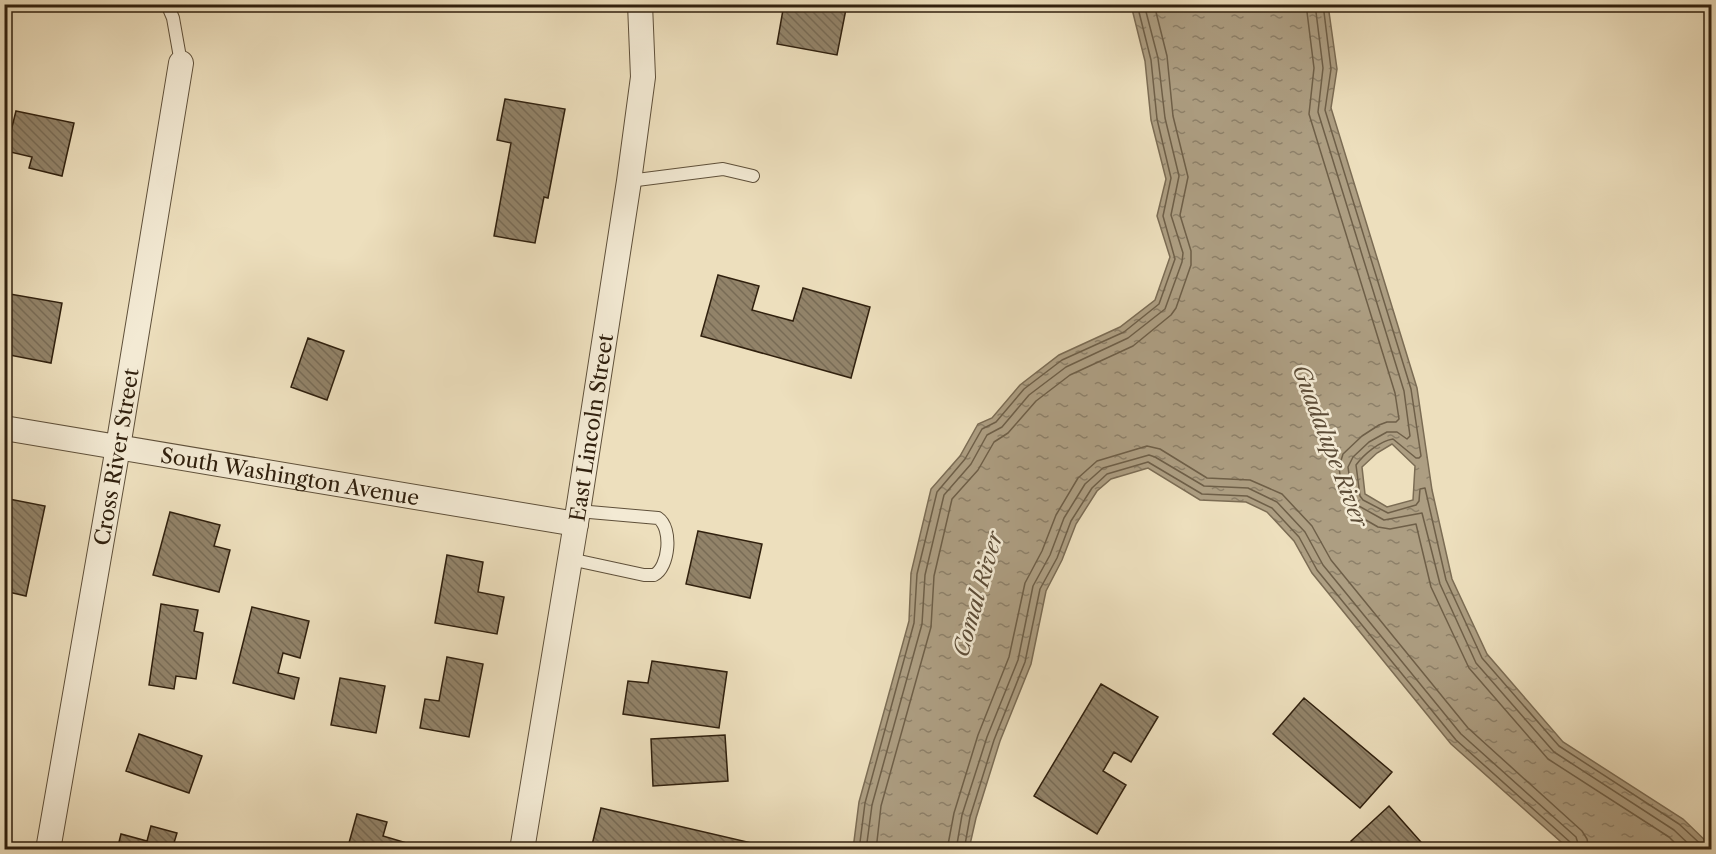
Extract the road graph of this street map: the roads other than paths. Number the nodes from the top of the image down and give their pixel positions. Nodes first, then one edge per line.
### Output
1 (167, 4) edge
2 (640, 4) edge
3 (181, 63) joint
4 (753, 176) dead end
5 (629, 181) junction
6 (4, 428) edge
7 (118, 447) junction
8 (577, 517) junction
9 (570, 559) junction
10 (48, 849) edge
11 (522, 849) edge

1 - 3 lane
2 - 5 street, East Lincoln Street
3 - 7 street, Cross River Street
4 - 5 lane
5 - 8 street, East Lincoln Street
6 - 7 street, South Washington Avenue
7 - 8 street, South Washington Avenue
7 - 10 street, Cross River Street
8 - 9 street, East Lincoln Street
8 - 9 lane
9 - 11 street, East Lincoln Street

